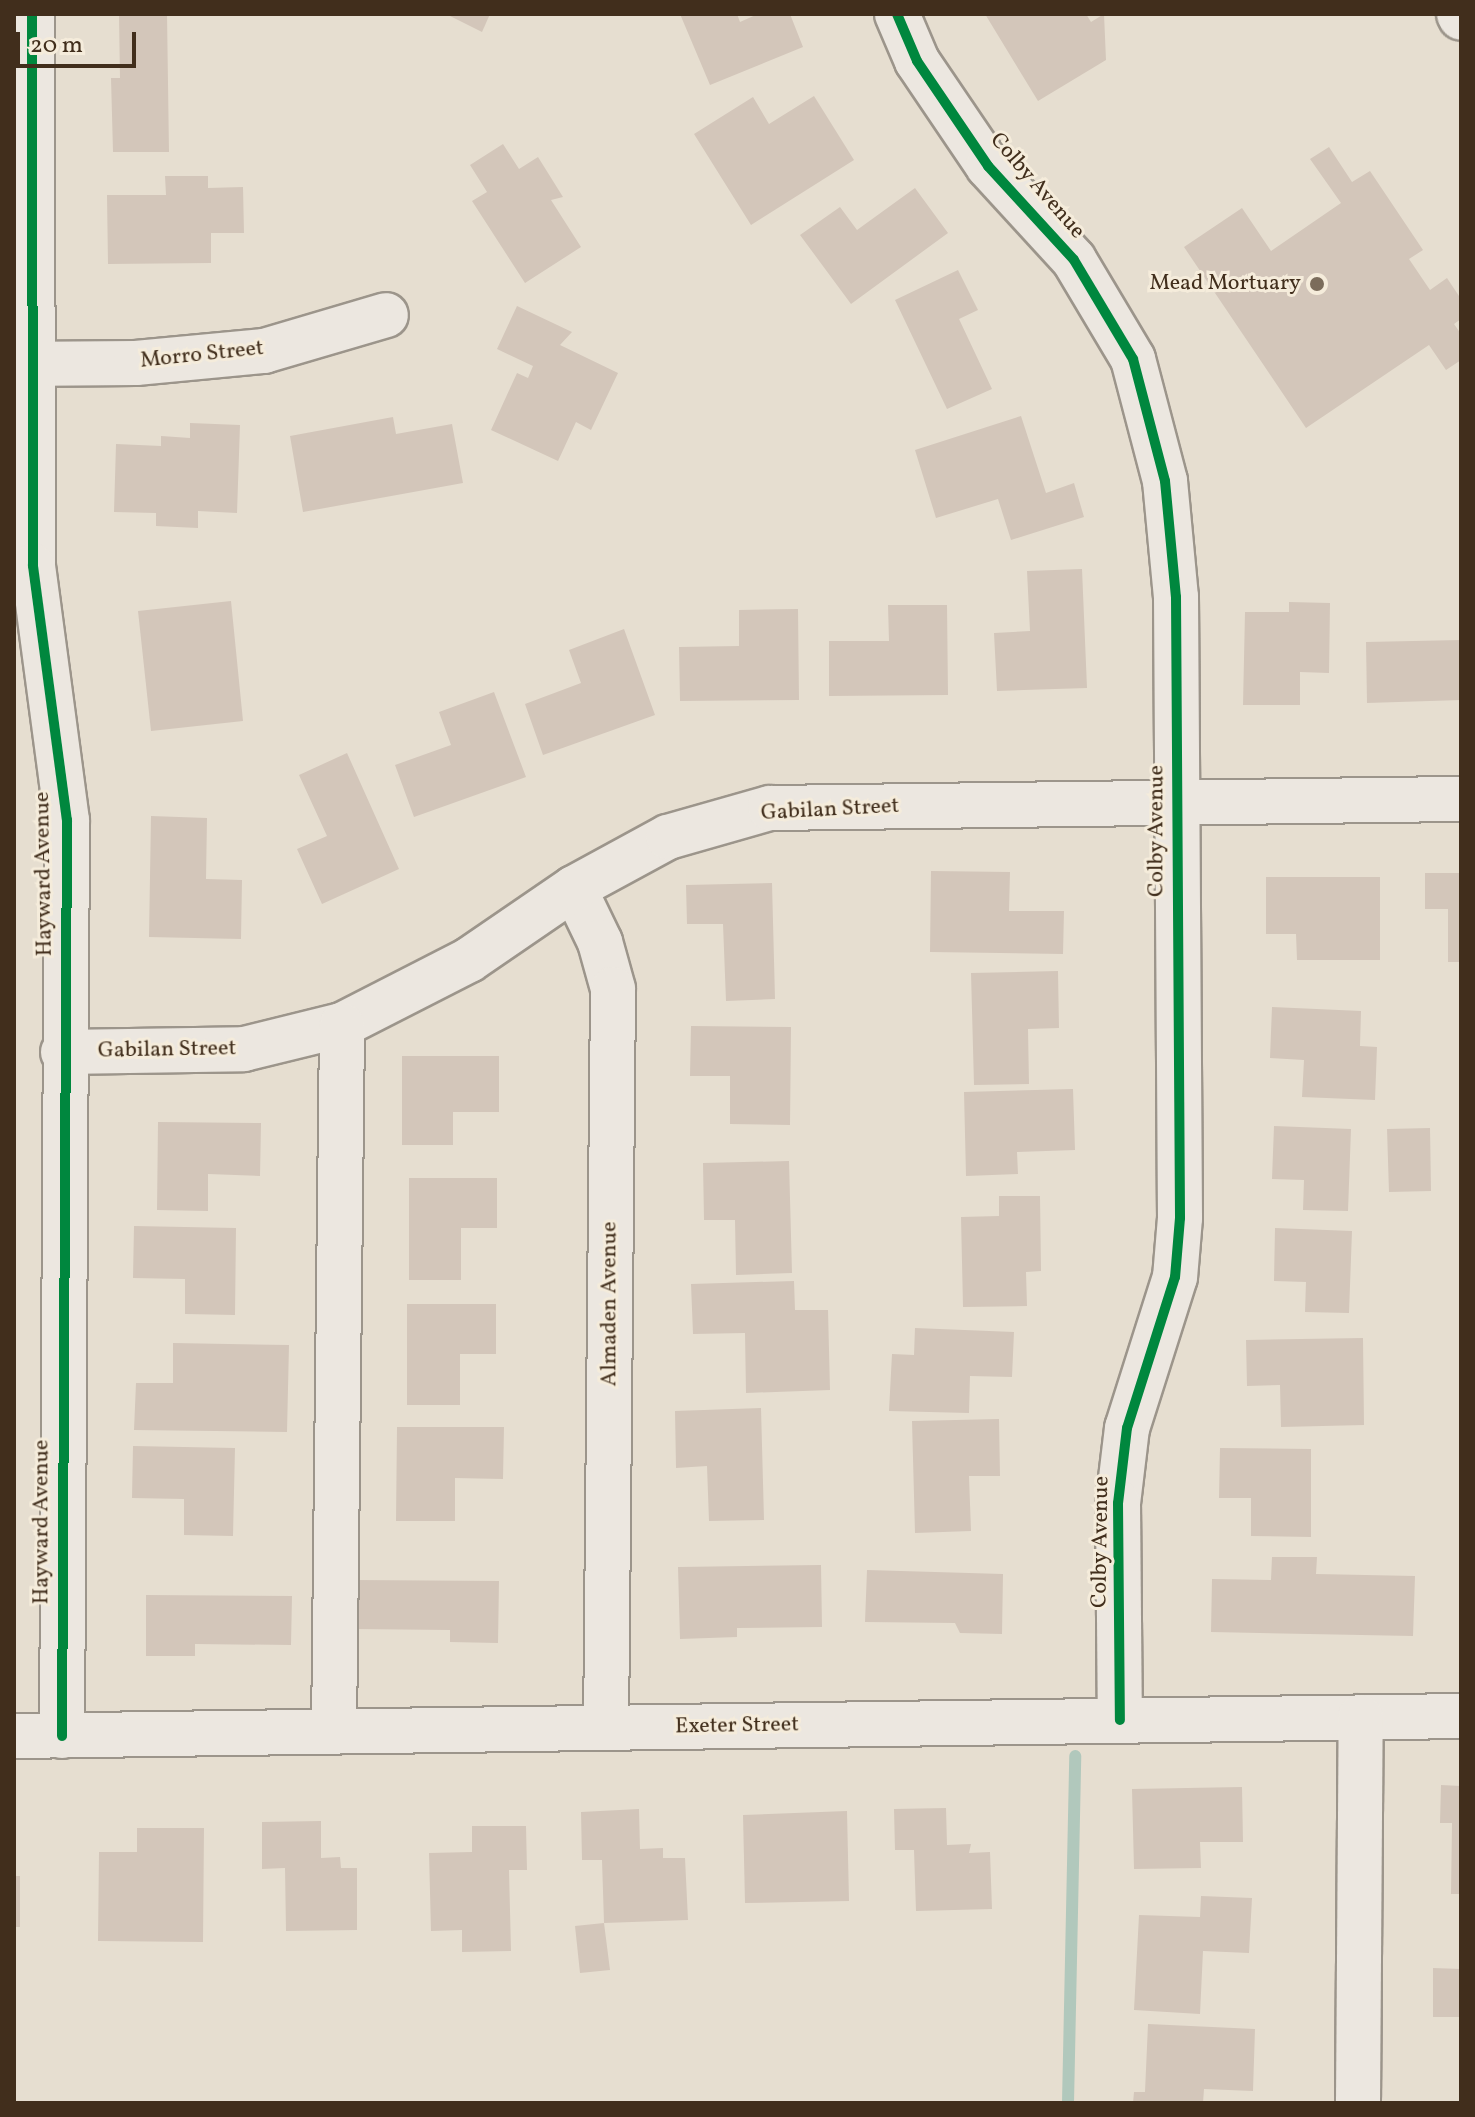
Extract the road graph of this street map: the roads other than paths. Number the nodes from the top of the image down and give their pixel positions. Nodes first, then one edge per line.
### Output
1 (32, 14) edge
2 (897, 14) edge
3 (386, 315) dead end
4 (24, 364) edge
5 (1461, 799) edge
6 (1176, 800) junction
7 (574, 888) junction
8 (342, 1025) junction
9 (63, 1052) junction
10 (1461, 1716) edge
11 (1361, 1717) junction
12 (1120, 1720) junction
13 (606, 1728) junction
14 (334, 1732) junction
15 (14, 1736) edge
16 (62, 1736) junction
17 (1358, 2103) edge

1 - 4 street, Hayward Avenue
2 - 6 street, Colby Avenue
3 - 4 street, Morro Street
4 - 9 street, Hayward Avenue
5 - 6 street, Gabilan Street
6 - 7 street, Gabilan Street
6 - 12 street, Colby Avenue
7 - 8 street, Gabilan Street
7 - 13 street, Almaden Avenue
8 - 9 street, Gabilan Street
8 - 14 street
9 - 16 street, Hayward Avenue
10 - 11 street, Exeter Street
11 - 12 street, Exeter Street
11 - 17 street
12 - 13 street, Exeter Street
13 - 14 street, Exeter Street
14 - 16 street, Exeter Street
15 - 16 street, Exeter Street

